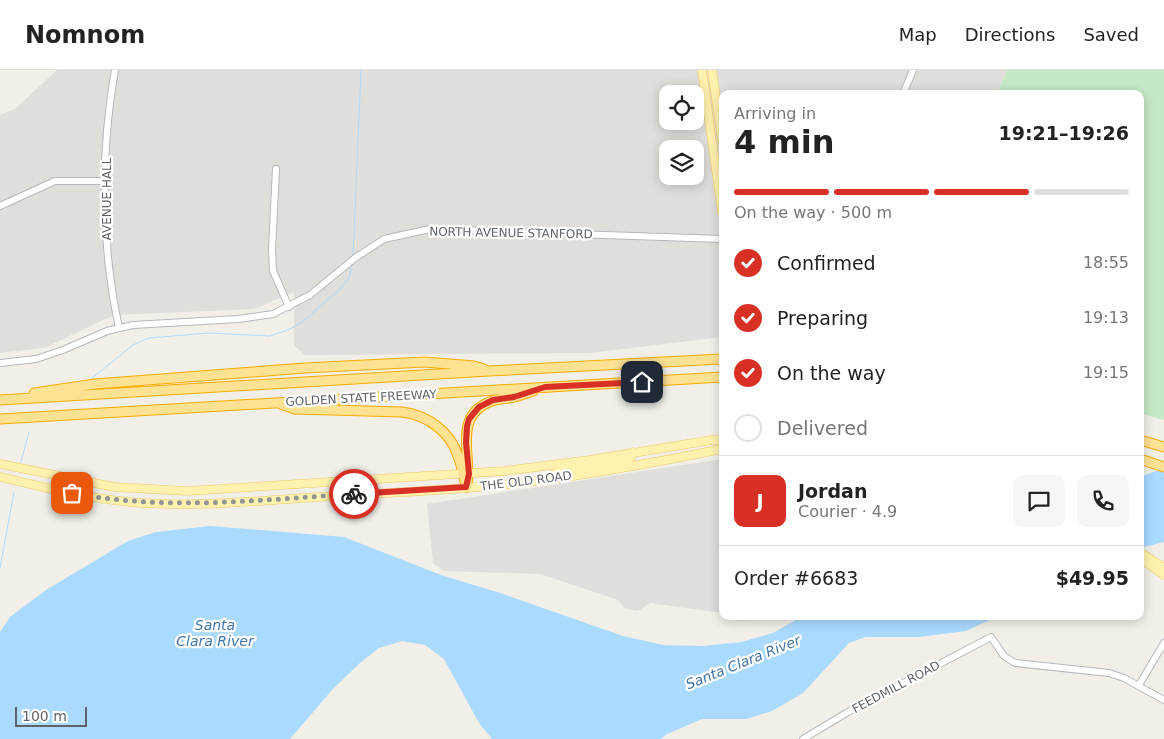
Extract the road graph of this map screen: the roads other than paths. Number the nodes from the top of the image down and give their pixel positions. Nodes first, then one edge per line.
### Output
1 (115, 70) edge
2 (702, 70) edge
3 (712, 70) edge
4 (913, 70) edge
5 (905, 90) edge
6 (719, 119) edge
7 (276, 169) dead end
8 (104, 181) junction
9 (719, 191) edge
10 (0, 206) edge
11 (719, 239) edge
12 (289, 307) junction
13 (119, 328) junction
14 (719, 359) edge
15 (0, 363) edge
16 (489, 371) junction
17 (719, 377) edge
18 (545, 387) junction
19 (19, 398) junction
20 (0, 400) edge
21 (278, 403) junction
22 (0, 419) edge
23 (719, 437) edge
24 (712, 440) junction
25 (719, 440) edge
26 (1144, 441) edge
27 (1164, 447) edge
28 (719, 450) edge
29 (633, 452) junction
30 (590, 460) junction
31 (1144, 460) edge
32 (0, 464) edge
33 (1164, 467) edge
34 (589, 473) junction
35 (466, 474) junction
36 (0, 477) edge
37 (549, 479) junction
38 (466, 487) junction
39 (1144, 555) edge
40 (1144, 561) edge
41 (1164, 568) edge
42 (1164, 576) edge
43 (1164, 643) edge
44 (1139, 685) junction
45 (1164, 700) edge
46 (803, 739) edge

1 - 8 street, AVENUE HALL
2 - 9 main road
3 - 6 main road
4 - 5 street
7 - 12 street
8 - 10 street
8 - 13 street, AVENUE HALL
11 - 12 street, NORTH AVENUE STANFORD
12 - 13 street, NORTH AVENUE STANFORD
13 - 15 street, NORTH AVENUE STANFORD
14 - 16 highway, GOLDEN STATE FREEWAY
16 - 19 highway, GOLDEN STATE FREEWAY
16 - 19 highway
17 - 18 highway, GOLDEN STATE FREEWAY
18 - 21 highway, GOLDEN STATE FREEWAY
18 - 35 highway
19 - 20 highway, GOLDEN STATE FREEWAY
21 - 22 highway, GOLDEN STATE FREEWAY
21 - 35 highway
23 - 24 main road
24 - 25 main road, THE OLD ROAD
24 - 29 main road, THE OLD ROAD
26 - 27 highway
28 - 34 main road, THE OLD ROAD
29 - 30 main road, THE OLD ROAD
29 - 34 main road
30 - 35 main road, THE OLD ROAD
30 - 37 main road
31 - 33 highway
32 - 35 main road, THE OLD ROAD
34 - 37 main road, THE OLD ROAD
35 - 38 highway
36 - 38 main road, THE OLD ROAD
37 - 38 main road, THE OLD ROAD
39 - 41 main road
40 - 42 main road
43 - 44 street
44 - 45 street
44 - 46 street, FEEDMILL ROAD

